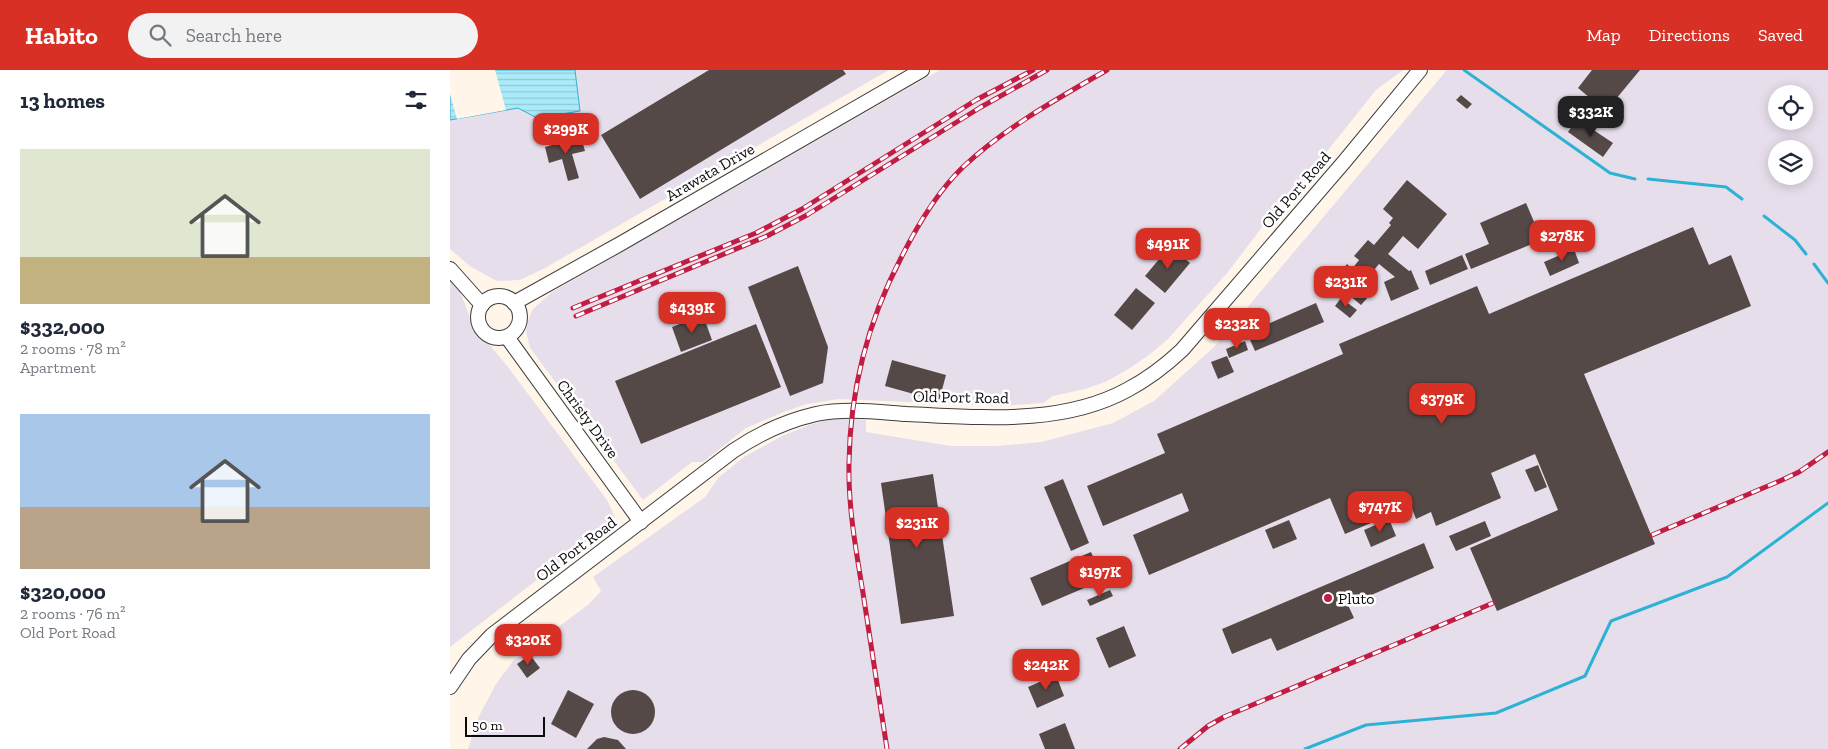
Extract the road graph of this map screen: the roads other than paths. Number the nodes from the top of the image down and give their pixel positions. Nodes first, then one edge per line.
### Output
1 (922, 70) edge
2 (1420, 70) edge
3 (450, 269) edge
4 (514, 303) junction
5 (482, 305) junction
6 (507, 337) junction
7 (642, 522) junction
8 (450, 687) edge

1 - 4 street, Arawata Drive
2 - 7 street, Old Port Road
3 - 5 street
4 - 5 street
4 - 6 street
5 - 6 street
6 - 7 street, Christy Drive
7 - 8 street, Old Port Road

